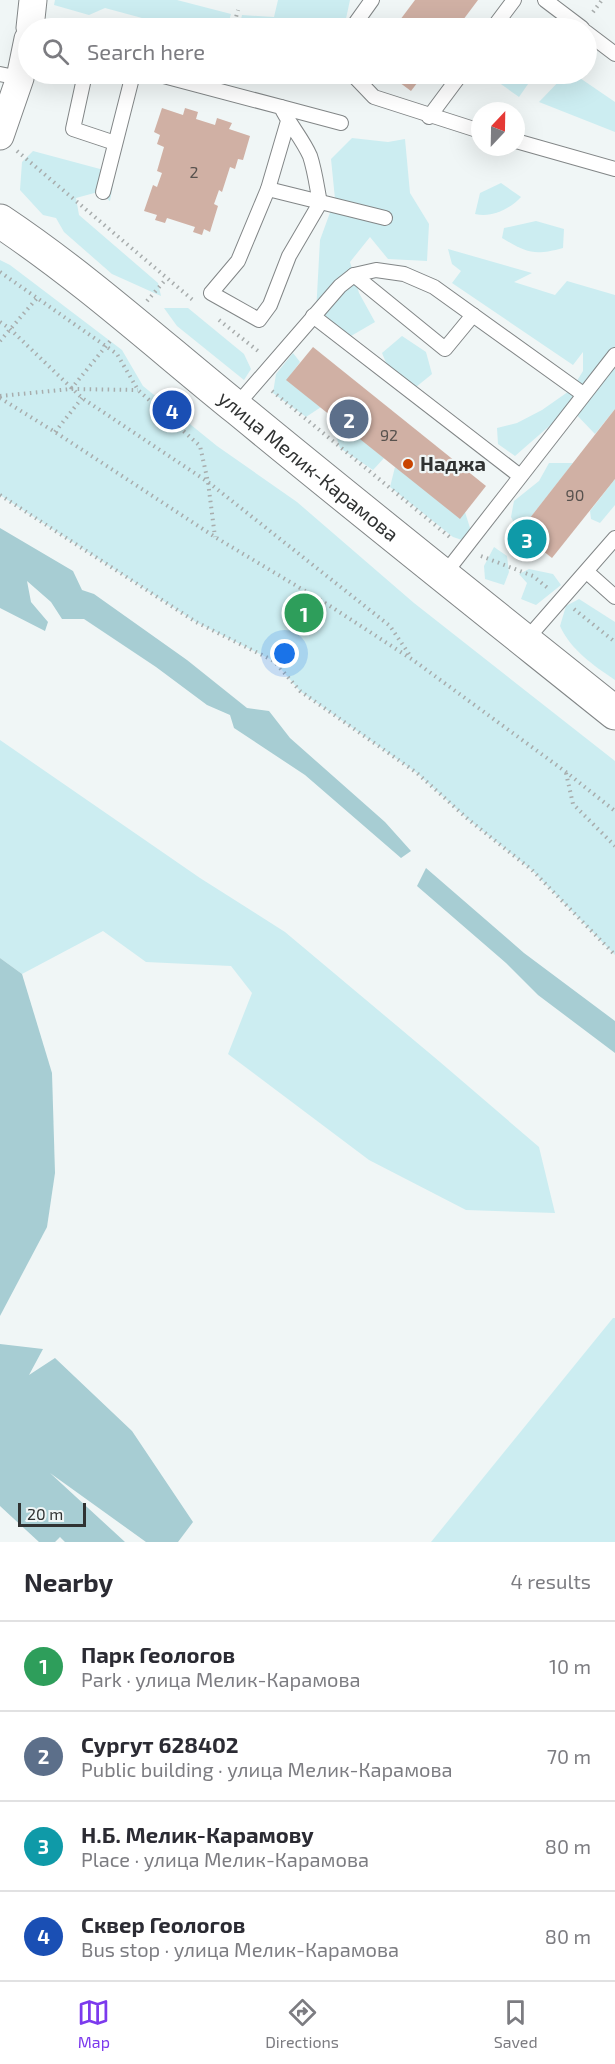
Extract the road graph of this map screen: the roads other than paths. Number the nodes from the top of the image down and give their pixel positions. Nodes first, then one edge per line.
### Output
1 (33, 0) edge
2 (372, 0) edge
3 (514, 0) edge
4 (544, 0) edge
5 (31, 18) edge
6 (359, 18) edge
7 (501, 18) edge
8 (568, 18) edge
9 (597, 40) edge
10 (615, 54) edge
11 (18, 60) edge
12 (10, 76) edge
13 (83, 84) edge
14 (130, 84) edge
15 (195, 84) edge
16 (361, 84) edge
17 (454, 84) edge
18 (281, 106) junction
19 (429, 117) junction
20 (288, 121) junction
21 (341, 123) dead end
22 (471, 126) edge
23 (6, 142) edge
24 (115, 143) junction
25 (525, 144) edge
26 (615, 169) edge
27 (268, 189) junction
28 (103, 192) dead end
29 (320, 203) junction
30 (385, 218) dead end
31 (0, 221) edge
32 (354, 276) junction
33 (473, 315) junction
34 (313, 316) junction
35 (615, 355) edge
36 (583, 394) junction
37 (235, 408) junction
38 (520, 476) junction
39 (615, 538) edge
40 (587, 572) junction
41 (443, 576) junction
42 (615, 597) edge
43 (525, 641) junction
44 (615, 713) edge

1 - 5 street
2 - 6 lane
3 - 7 lane
4 - 8 lane
9 - 10 lane
11 - 12 street
12 - 23 street
13 - 24 lane
14 - 24 lane
15 - 18 lane
16 - 19 lane
17 - 19 lane
18 - 20 lane
18 - 21 lane
19 - 22 lane
20 - 27 lane
20 - 29 lane
24 - 28 lane
25 - 26 lane
27 - 29 lane
27 - 29 lane
29 - 30 lane
31 - 37 main road, улица Мелик-Карамова
32 - 33 lane
32 - 33 lane
32 - 34 lane
33 - 36 lane
34 - 37 lane
34 - 38 lane
35 - 36 lane
36 - 38 lane
37 - 41 main road, улица Мелик-Карамова
38 - 41 lane
39 - 40 lane
40 - 42 lane
40 - 43 lane
41 - 43 main road, улица Мелик-Карамова
43 - 44 main road, улица Мелик-Карамова

